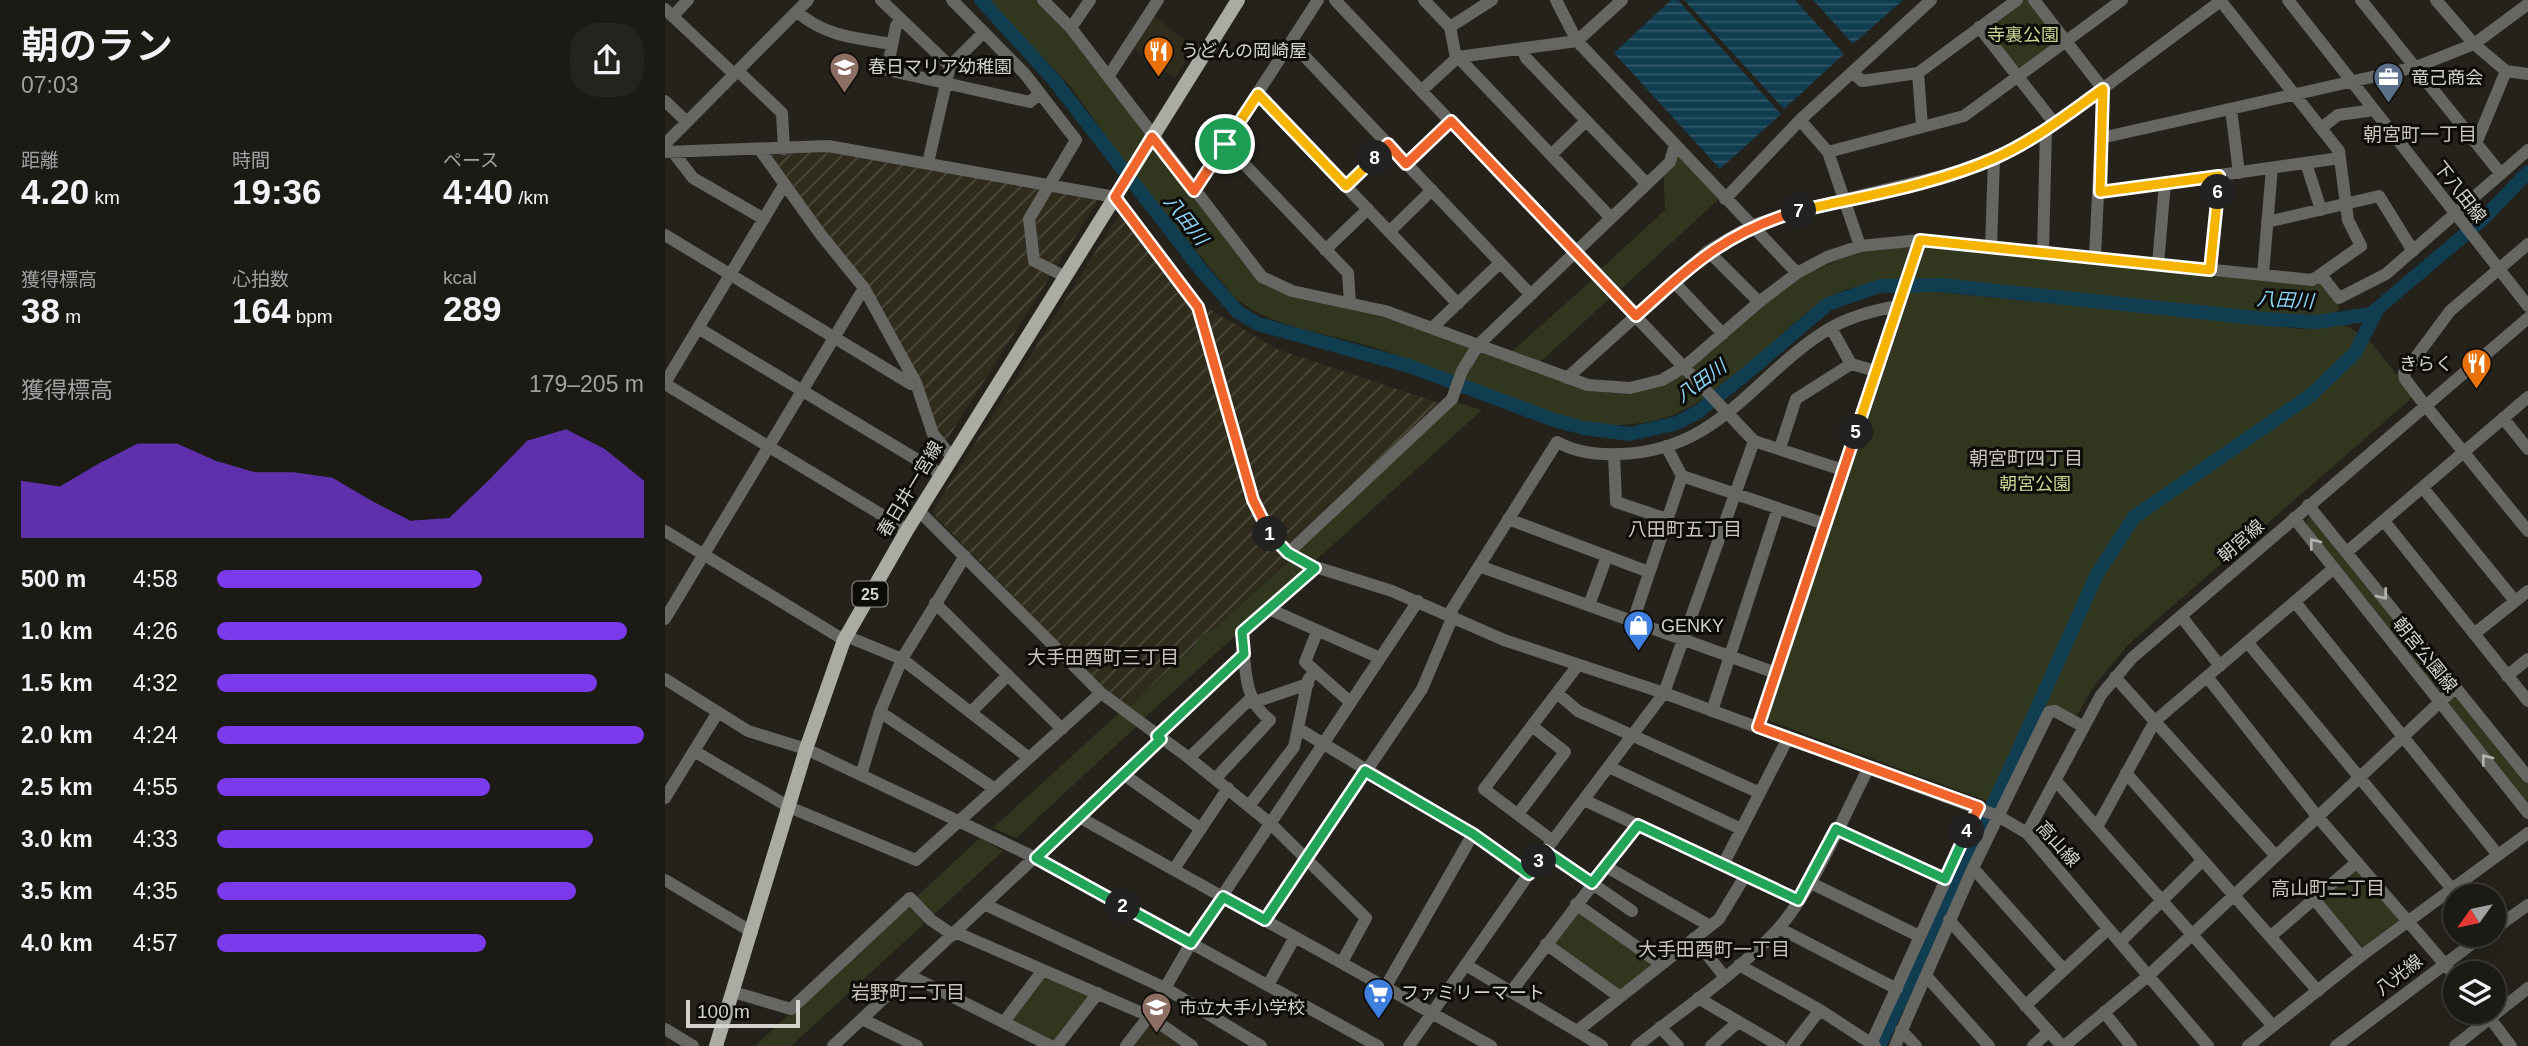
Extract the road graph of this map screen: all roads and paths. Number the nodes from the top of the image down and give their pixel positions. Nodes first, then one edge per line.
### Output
1 (688, 0) edge
2 (809, 0) edge
3 (881, 0) edge
4 (952, 0) edge
5 (1043, 0) edge
6 (1090, 0) edge
7 (1158, 0) edge
8 (1238, 0) edge
9 (1318, 0) edge
10 (1335, 0) edge
11 (1425, 0) edge
12 (1492, 0) edge
13 (1556, 0) edge
14 (1622, 0) edge
15 (1931, 0) edge
16 (2017, 0) edge
17 (2034, 0) edge
18 (2122, 0) edge
19 (2221, 0) edge
20 (2288, 0) edge
21 (2361, 0) edge
22 (2436, 0) edge
23 (2521, 4) edge
24 (2106, 5) edge
25 (797, 12) junction
26 (669, 13) edge
27 (901, 19) junction
28 (1450, 27) junction
29 (1979, 27) junction
30 (1071, 28) junction
31 (984, 32) junction
32 (1577, 41) junction
33 (2066, 41) junction
34 (1291, 42) junction
35 (892, 44) junction
36 (2474, 44) junction
37 (1523, 51) junction
38 (1457, 58) junction
39 (950, 66) junction
40 (2416, 67) junction
41 (2506, 71) junction
42 (736, 72) junction
43 (1852, 72) junction
44 (1918, 72) junction
45 (2528, 74) edge
46 (2019, 76) junction
47 (1108, 78) junction
48 (2352, 82) junction
49 (945, 85) junction
50 (2103, 89) junction
51 (1421, 91) junction
52 (1040, 93) junction
53 (1258, 94) junction
54 (2295, 94) junction
55 (665, 101) edge
56 (2231, 109) junction
57 (2374, 110) junction
58 (1800, 120) junction
59 (1451, 121) junction
60 (1586, 121) junction
61 (687, 122) junction
62 (1922, 126) junction
63 (2050, 126) junction
64 (2321, 128) junction
65 (2101, 138) junction
66 (1151, 139) junction
67 (2477, 142) junction
68 (1225, 144) junction
69 (1388, 144) junction
70 (1675, 144) junction
71 (668, 149) edge
72 (784, 149) junction
73 (760, 150) junction
74 (2528, 150) edge
75 (1828, 152) junction
76 (1552, 154) junction
77 (2340, 158) junction
78 (1994, 159) junction
79 (929, 163) junction
80 (2306, 163) junction
81 (1406, 164) junction
82 (2272, 168) junction
83 (2239, 173) junction
84 (2501, 174) junction
85 (2219, 176) junction
86 (2165, 183) junction
87 (1050, 184) junction
88 (1647, 184) junction
89 (784, 185) junction
90 (1346, 186) junction
91 (1432, 190) junction
92 (1194, 191) junction
93 (1118, 192) junction
94 (2100, 192) junction
95 (1725, 199) junction
96 (1843, 201) junction
97 (2346, 204) junction
98 (1368, 209) junction
99 (2321, 210) junction
100 (2458, 217) junction
101 (1611, 218) junction
102 (764, 219) junction
103 (2267, 222) junction
104 (1751, 226) junction
105 (1390, 232) junction
106 (665, 235) edge
107 (1920, 240) junction
108 (2528, 243) edge
109 (1860, 246) junction
110 (1991, 247) junction
111 (1325, 250) junction
112 (1576, 251) junction
113 (1708, 251) junction
114 (2413, 251) junction
115 (2043, 252) junction
116 (2095, 257) junction
117 (1500, 263) junction
118 (2158, 264) junction
119 (2210, 270) junction
120 (2498, 270) junction
121 (731, 273) junction
122 (1797, 273) junction
123 (2263, 274) junction
124 (1064, 276) junction
125 (2317, 277) junction
126 (1674, 282) junction
127 (864, 288) junction
128 (1531, 295) junction
129 (1900, 301) junction
130 (1759, 302) junction
131 (1350, 303) junction
132 (1458, 304) junction
133 (2528, 306) edge
134 (1636, 316) junction
135 (2528, 318) edge
136 (698, 328) junction
137 (1432, 328) junction
138 (1831, 328) junction
139 (1723, 334) junction
140 (835, 337) junction
141 (1478, 345) junction
142 (1851, 364) junction
143 (1684, 367) junction
144 (1876, 372) junction
145 (1567, 378) junction
146 (665, 383) edge
147 (916, 383) junction
148 (802, 391) junction
149 (2528, 397) edge
150 (2425, 405) junction
151 (1728, 414) junction
152 (2503, 418) junction
153 (1754, 441) junction
154 (769, 446) junction
155 (1666, 446) junction
156 (1780, 448) junction
157 (2528, 449) edge
158 (2464, 453) junction
159 (1614, 454) junction
160 (952, 457) junction
161 (1843, 470) junction
162 (941, 474) junction
163 (1682, 476) junction
164 (2423, 488) junction
165 (1735, 494) junction
166 (2308, 505) junction
167 (1778, 508) junction
168 (919, 511) junction
169 (2294, 518) junction
170 (1508, 519) junction
171 (1667, 519) junction
172 (2383, 522) junction
173 (1825, 524) junction
174 (907, 530) junction
175 (665, 531) edge
176 (2528, 531) edge
177 (2348, 551) junction
178 (1288, 553) junction
179 (705, 555) junction
180 (965, 556) junction
181 (1607, 556) junction
182 (1479, 566) junction
183 (1315, 568) junction
184 (2334, 568) junction
185 (1649, 572) junction
186 (2528, 591) edge
187 (1418, 601) junction
188 (2515, 601) junction
189 (2294, 602) junction
190 (935, 603) junction
191 (1589, 605) junction
192 (1269, 610) junction
193 (1451, 615) junction
194 (2181, 616) junction
195 (665, 619) edge
196 (1633, 621) junction
197 (1317, 632) junction
198 (2474, 634) junction
199 (845, 638) junction
200 (1683, 640) junction
201 (2248, 643) junction
202 (1244, 654) junction
203 (1729, 656) junction
204 (1380, 657) junction
205 (902, 659) junction
206 (2528, 659) edge
207 (1578, 665) junction
208 (2220, 666) junction
209 (1315, 671) junction
210 (1776, 673) junction
211 (1007, 675) junction
212 (2507, 676) junction
213 (2115, 677) junction
214 (2208, 678) junction
215 (665, 679) edge
216 (1308, 684) junction
217 (2456, 687) junction
218 (1101, 693) junction
219 (1557, 693) junction
220 (1664, 693) junction
221 (1251, 701) junction
222 (2439, 701) junction
223 (2528, 701) edge
224 (1350, 702) junction
225 (1712, 710) junction
226 (717, 712) junction
227 (880, 712) junction
228 (971, 712) junction
229 (2155, 721) junction
230 (1532, 726) junction
231 (1758, 727) junction
232 (2084, 727) junction
233 (1062, 729) junction
234 (1299, 729) junction
235 (1633, 735) junction
236 (1159, 737) junction
237 (2402, 737) junction
238 (1788, 738) junction
239 (1323, 744) junction
240 (806, 749) junction
241 (694, 751) junction
242 (1029, 758) junction
243 (1189, 758) junction
244 (1609, 767) junction
245 (1869, 767) junction
246 (1365, 771) junction
247 (2126, 773) junction
248 (1123, 774) junction
249 (861, 775) junction
250 (2359, 776) junction
251 (2528, 777) edge
252 (1216, 778) junction
253 (2056, 780) junction
254 (1228, 788) junction
255 (995, 789) junction
256 (1760, 793) junction
257 (665, 798) edge
258 (1584, 800) junction
259 (1249, 806) junction
260 (789, 807) junction
261 (1990, 812) junction
262 (2528, 813) edge
263 (1518, 814) junction
264 (2317, 816) junction
265 (1079, 817) junction
266 (959, 821) junction
267 (1271, 824) junction
268 (1638, 825) junction
269 (2098, 827) junction
270 (1201, 829) junction
271 (1741, 829) junction
272 (1836, 829) junction
273 (2027, 833) junction
274 (2528, 833) edge
275 (1473, 834) junction
276 (1549, 846) junction
277 (2275, 855) junction
278 (2498, 855) junction
279 (1036, 858) junction
280 (1307, 859) junction
281 (2203, 860) junction
282 (2357, 862) junction
283 (1723, 865) junction
284 (1605, 866) junction
285 (1973, 868) junction
286 (1174, 869) junction
287 (1529, 874) junction
288 (1745, 876) junction
289 (1945, 879) junction
290 (665, 880) edge
291 (1592, 883) junction
292 (1809, 883) junction
293 (2448, 884) edge
294 (2459, 884) edge
295 (2233, 895) junction
296 (2443, 896) edge
297 (1223, 897) junction
298 (2314, 899) junction
299 (1798, 900) junction
300 (2162, 900) junction
301 (1576, 904) junction
302 (986, 905) junction
303 (2528, 905) edge
304 (1632, 911) dead end
305 (1265, 920) junction
306 (1949, 920) junction
307 (2506, 921) edge
308 (2408, 922) junction
309 (1710, 926) junction
310 (1779, 928) junction
311 (2108, 929) junction
312 (751, 932) junction
313 (954, 933) junction
314 (2191, 934) junction
315 (1919, 936) junction
316 (2271, 936) junction
317 (1295, 937) junction
318 (1694, 938) junction
319 (2119, 942) junction
320 (1191, 943) junction
321 (1546, 944) junction
322 (2467, 947) edge
323 (2361, 956) junction
324 (2447, 961) edge
325 (1342, 962) junction
326 (2443, 962) edge
327 (1661, 964) junction
328 (2443, 964) edge
329 (1465, 965) junction
330 (1739, 965) junction
331 (1043, 970) junction
332 (2064, 970) junction
333 (909, 975) junction
334 (1724, 976) junction
335 (2147, 976) junction
336 (1927, 977) junction
337 (1268, 985) junction
338 (1386, 986) junction
339 (1165, 988) junction
340 (2528, 988) edge
341 (1896, 989) junction
342 (2318, 990) junction
343 (733, 992) junction
344 (1511, 992) junction
345 (1098, 993) junction
346 (1620, 997) junction
347 (1698, 998) junction
348 (2506, 1003) edge
349 (2025, 1006) junction
350 (1820, 1010) junction
351 (2104, 1012) junction
352 (1432, 1013) junction
353 (1149, 1016) junction
354 (862, 1019) junction
355 (1004, 1022) junction
356 (1738, 1022) junction
357 (2478, 1024) edge
358 (2495, 1024) edge
359 (2273, 1026) junction
360 (1660, 1027) junction
361 (665, 1029) edge
362 (1901, 1030) junction
363 (1577, 1031) junction
364 (2049, 1031) junction
365 (1872, 1045) edge
366 (692, 1046) edge
367 (716, 1046) edge
368 (833, 1046) edge
369 (917, 1046) edge
370 (1051, 1046) edge
371 (1057, 1046) edge
372 (1126, 1046) edge
373 (1192, 1046) edge
374 (1261, 1046) edge
375 (1378, 1046) edge
376 (1409, 1046) edge
377 (1491, 1046) edge
378 (1602, 1046) edge
379 (1637, 1046) edge
380 (1678, 1046) edge
381 (1711, 1046) edge
382 (1780, 1046) edge
383 (1792, 1046) edge
384 (1895, 1046) edge
385 (1916, 1046) edge
386 (1990, 1046) edge
387 (2033, 1046) edge
388 (2063, 1046) edge
389 (2131, 1046) edge
390 (2208, 1046) edge
391 (2248, 1046) edge
392 (2336, 1046) edge
393 (2455, 1046) edge
394 (2511, 1046) edge

1 - 26 street
2 - 25 street
3 - 27 street
4 - 31 street
5 - 30 street
6 - 30 street
7 - 47 street
8 - 66 main road, 春日井一宮線 / 25
9 - 34 street
10 - 51 street
11 - 28 street
12 - 28 street
13 - 32 street
14 - 32 street
15 - 43 street
16 - 29 street
17 - 33 street
18 - 24 street
19 - 50 street
19 - 54 street
20 - 48 street, 下八田線
21 - 40 street
22 - 36 street
23 - 36 street
24 - 33 street
25 - 35 street
25 - 42 street
26 - 42 street
27 - 35 street
27 - 39 street
28 - 38 street
29 - 44 street
29 - 46 street
30 - 47 street
31 - 39 street
31 - 52 street
32 - 37 street
32 - 70 street
33 - 46 street
33 - 50 street
34 - 53 street
34 - 69 street
35 - 49 street
36 - 40 street
36 - 41 street
37 - 38 street
37 - 60 street
38 - 51 street
38 - 76 street
39 - 49 street
40 - 48 street
40 - 67 street
41 - 45 street
41 - 67 street
42 - 61 street
42 - 72 street
43 - 44 street
43 - 58 street
44 - 62 street
46 - 62 street
46 - 63 street
47 - 66 street
48 - 54 street
48 - 57 street, 下八田線
49 - 52 street
49 - 79 street
50 - 63 street
50 - 65 street
51 - 59 street
52 - 87 street
53 - 68 street
53 - 90 street
54 - 56 street
54 - 64 street
55 - 61 street
56 - 65 street
56 - 83 street
57 - 64 street
57 - 100 street, 下八田線
58 - 75 street
58 - 95 street
59 - 81 street
59 - 112 street
60 - 76 street
60 - 88 street
61 - 71 street
62 - 75 street
63 - 78 street
63 - 115 street
64 - 77 street
65 - 94 street
66 - 92 street
66 - 93 main road, 春日井一宮線 / 25
67 - 84 street
68 - 92 street
68 - 111 street
69 - 81 street
69 - 90 street
70 - 88 street
70 - 95 street
71 - 73 street
71 - 102 street
72 - 73 street
72 - 79 street
73 - 89 street
74 - 84 street
75 - 96 street
76 - 101 street
77 - 80 street
77 - 97 street
78 - 96 street
78 - 110 street
79 - 87 street
80 - 82 street
80 - 99 street
81 - 91 street
82 - 83 street
82 - 103 street
83 - 85 street
84 - 100 street
85 - 86 street
85 - 119 street
86 - 94 street
86 - 118 street
87 - 93 street
87 - 124 street
88 - 101 street
89 - 102 street
89 - 127 street
90 - 98 street
91 - 105 street
91 - 117 street
92 - 131 street
93 - 124 main road, 春日井一宮線 / 25
93 - 178 street
94 - 116 street
95 - 104 street
96 - 104 street
96 - 109 street
97 - 99 street
97 - 114 street
97 - 125 street
98 - 105 street
98 - 111 street
99 - 103 street
100 - 114 street
100 - 120 street, 下八田線
101 - 112 street
102 - 121 street
103 - 123 street
104 - 113 street
104 - 122 street
105 - 132 street
106 - 121 street
107 - 109 street
107 - 110 street
107 - 129 street
108 - 120 street
109 - 122 street
110 - 115 street
111 - 131 street
112 - 128 street
112 - 134 street
113 - 126 street
113 - 130 street
114 - 125 street
115 - 116 street
116 - 118 street
117 - 128 street
117 - 132 street
118 - 119 street
119 - 123 street
120 - 133 street, 下八田線
120 - 150 street
121 - 136 street
121 - 140 street
122 - 130 street
123 - 125 street
124 - 160 main road, 春日井一宮線 / 25
126 - 134 street
126 - 139 street
127 - 140 street
127 - 147 street
128 - 141 street
129 - 138 street
129 - 144 street
130 - 139 street
131 - 137 street
132 - 137 street
134 - 143 street
134 - 145 street
135 - 150 street, 朝宮線
136 - 146 street
136 - 148 street
137 - 141 street
138 - 142 street
138 - 151 street
139 - 143 street
140 - 147 street
140 - 148 street
141 - 145 street
141 - 178 street
142 - 144 street
142 - 156 street
143 - 145 street
143 - 151 street
144 - 161 street
146 - 154 street
147 - 160 street
148 - 154 street
148 - 162 street
149 - 152 street
150 - 158 street
150 - 166 street, 朝宮線
151 - 153 street
151 - 155 street
152 - 157 street
152 - 158 street
153 - 156 street
153 - 165 street
154 - 174 street
154 - 179 street
155 - 159 street
155 - 163 street
156 - 161 street
158 - 164 street
158 - 176 street
159 - 170 street
159 - 171 street
160 - 162 main road, 春日井一宮線 / 25
161 - 173 street
162 - 168 main road, 春日井一宮線 / 25
163 - 165 street
163 - 171 street
164 - 172 street
164 - 188 street
165 - 167 street
165 - 200 street
166 - 169 street, 朝宮線
166 - 177 street, 朝宮公園線
167 - 173 street
167 - 203 street
168 - 174 main road, 春日井一宮線 / 25
168 - 180 street
184 -> 169 street, 朝宮公園線
169 - 194 street, 朝宮線
170 - 181 street
170 - 182 street
171 - 185 street
172 - 177 street
172 - 198 street
173 - 210 street
174 - 199 main road, 春日井一宮線 / 25
175 - 179 street
177 -> 217 street, 朝宮公園線
178 - 183 street, 高山線
179 - 195 street
179 - 199 street
180 - 190 street
180 - 218 street
181 - 185 street
181 - 191 street
182 - 191 street
182 - 193 street
183 - 187 street, 高山線
183 - 192 street
184 - 189 street
184 - 222 street, 朝宮公園線
185 - 196 street
186 - 188 street
187 - 193 street, 高山線
187 - 204 street
188 - 198 street
189 - 201 street
189 - 237 street
190 - 205 street
190 - 211 street
191 - 196 street
192 - 197 street
192 - 202 street
193 - 207 street, 高山線
193 - 246 street
194 - 208 street
194 - 213 street, 朝宮線
196 - 200 street
197 - 204 street
197 - 209 street
198 - 212 street
199 - 205 street
199 - 240 main road, 春日井一宮線 / 25
200 - 203 street
200 - 220 street
201 - 208 street
201 - 250 street
202 - 221 street
202 - 236 street
203 - 210 street
203 - 225 street
204 - 224 street
205 - 227 street
205 - 228 street
206 - 212 street
207 - 219 street
207 - 220 street, 高山線
208 - 214 street
209 - 216 street
209 - 224 street
210 - 231 street
211 - 228 street
211 - 233 street
212 - 223 street
213 - 229 street
213 - 232 street, 朝宮線
214 - 229 street
214 - 264 street
215 - 226 street
216 - 221 street
216 - 234 street
217 - 222 street
217 - 251 street, 朝宮公園線
218 - 233 street
218 - 236 street
219 - 230 street
219 - 235 street
220 - 225 street, 高山線
220 - 235 street
221 - 243 street
221 - 252 street
222 - 237 street
262 -> 222 street, 朝宮公園線
224 - 239 street
225 - 231 street, 高山線
226 - 240 street
226 - 241 street
227 - 249 street
227 - 255 street
228 - 242 street
229 - 247 street
229 - 277 street
230 - 263 street
230 - 263 street
231 - 238 street, 高山線
232 - 253 street, 朝宮線
232 - 261 street
233 - 242 street
234 - 239 street
234 - 259 street
235 - 244 street
235 - 256 street
236 - 243 street
236 - 248 street
237 - 250 street
237 - 278 street
238 - 245 street, 高山線
238 - 256 street
239 - 246 street
239 - 267 street
240 - 249 street
240 - 260 main road, 春日井一宮線 / 25
241 - 257 street
241 - 260 street
242 - 255 street
243 - 252 street
244 - 258 street
244 - 271 street
245 - 261 street, 高山線
245 - 272 street
246 - 275 street
246 - 280 street
247 - 269 street
247 - 281 street
248 - 265 street
248 - 270 street
249 - 266 street
250 - 264 street
250 - 293 street
252 - 254 street
253 - 269 street
253 - 273 street, 朝宮線
254 - 259 street
254 - 270 street
255 - 266 street
256 - 271 street
258 - 268 street
258 - 276 street
259 - 267 street
260 - 266 street
260 - 312 main road, 春日井一宮線 / 25
261 - 273 street, 高山線
261 - 285 street
261 - 289 street
263 - 276 street
264 - 277 street
264 - 282 street
265 - 279 street
265 - 286 street
266 - 279 street
267 - 280 street
267 - 297 street
268 - 283 street
268 - 284 street
269 - 300 street
270 - 286 street
271 - 283 street
272 - 289 street
272 - 292 street
273 - 311 street, 高山線
274 - 278 street
275 - 287 street
275 - 338 street
276 - 287 street
276 - 291 street
277 - 295 street
278 - 294 street
279 - 302 street
279 - 320 street
280 - 305 street
280 - 325 street
281 - 295 street
281 - 300 street
282 - 298 street
282 - 308 street
283 - 288 street
284 - 291 street
284 - 309 street
285 - 306 street
285 - 332 street
286 - 297 street
287 - 329 street
288 - 299 street
288 - 309 street
289 - 315 street
290 - 312 street
291 - 301 street
291 - 304 street
292 - 299 street
292 - 315 street
295 - 314 street
295 - 316 street
296 - 308 street
297 - 305 street
297 - 320 street
298 - 316 street
298 - 323 street
299 - 310 street
300 - 314 street
300 - 319 street
301 - 321 street
301 - 327 street
302 - 313 street
302 - 339 street
303 - 307 street
305 - 317 street
306 - 336 street
306 - 349 street
308 - 323 street
308 - 326 street
309 - 318 street
310 - 330 street
310 - 341 street
311 - 319 street, 高山線
311 - 332 street
312 - 343 main road, 春日井一宮線 / 25
313 - 331 street
313 - 333 street
313 - 343 street
314 - 335 street
314 - 359 street
315 - 341 street
316 - 342 street
317 - 325 street
317 - 337 street
318 - 327 street
318 - 334 street
319 - 335 street, 高山線
320 - 337 street
320 - 339 street
321 - 344 street
321 - 346 street
322 - 324 street, 八光線
323 - 342 street
325 - 338 street
327 - 346 street
328 - 392 street, 八光線
329 - 344 street
329 - 352 street
330 - 334 street
330 - 350 street
331 - 345 street
331 - 355 street
332 - 349 street
333 - 354 street
333 - 355 street
334 - 347 street
335 - 351 street
335 - 390 street, 高山線
336 - 362 street
336 - 386 street
337 - 375 street
338 - 352 street
339 - 353 street
339 - 374 street
340 - 348 street
341 - 365 street
342 - 359 street
343 - 367 main road, 春日井一宮線 / 25
344 - 363 street
345 - 353 street
345 - 371 street
346 - 363 street
347 - 356 street
347 - 360 street
349 - 364 street
350 - 365 street
350 - 383 street
351 - 388 street
351 - 389 street
352 - 376 street
352 - 377 street
353 - 372 street
353 - 373 street
354 - 368 street
354 - 369 street
355 - 370 street
356 - 381 street
356 - 382 street
357 - 393 street
358 - 394 street
359 - 391 street
360 - 379 street
360 - 380 street
361 - 366 street
362 - 384 street
362 - 385 street
363 - 378 street
364 - 387 street
364 - 388 street

